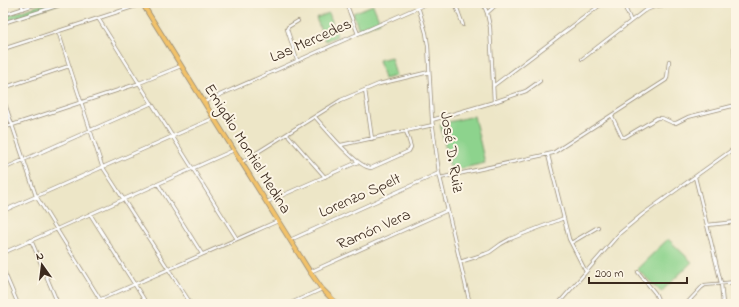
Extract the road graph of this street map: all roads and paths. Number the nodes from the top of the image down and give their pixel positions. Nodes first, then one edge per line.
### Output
1 (21, 3) edge
2 (40, 3) edge
3 (66, 3) edge
4 (151, 3) edge
5 (346, 3) edge
6 (417, 3) edge
7 (428, 3) edge
8 (455, 3) edge
9 (483, 3) edge
10 (498, 3) edge
11 (603, 3) edge
12 (623, 3) edge
13 (680, 3) edge
14 (731, 3) edge
15 (142, 4) edge
16 (418, 8) junction
17 (23, 9) junction
18 (487, 13) junction
19 (3, 15) edge
20 (98, 18) junction
21 (298, 21) dead end
22 (631, 21) junction
23 (3, 24) edge
24 (463, 25) dead end
25 (58, 31) junction
26 (358, 34) junction
27 (3, 49) edge
28 (582, 59) dead end
29 (297, 60) junction
30 (669, 61) dead end
31 (69, 66) junction
32 (181, 66) junction
33 (429, 72) junction
34 (540, 80) dead end
35 (140, 84) junction
36 (493, 86) junction
37 (3, 88) edge
38 (365, 90) junction
39 (736, 91) edge
40 (3, 98) edge
41 (204, 102) junction
42 (494, 102) junction
43 (81, 103) junction
44 (152, 103) junction
45 (736, 105) edge
46 (315, 116) junction
47 (612, 116) junction
48 (214, 118) junction
49 (432, 120) junction
50 (12, 125) junction
51 (433, 125) junction
52 (3, 128) edge
53 (90, 130) junction
54 (406, 131) junction
55 (287, 134) junction
56 (172, 136) junction
57 (372, 138) junction
58 (340, 146) junction
59 (736, 147) edge
60 (234, 150) junction
61 (548, 155) junction
62 (23, 160) junction
63 (242, 162) junction
64 (358, 162) junction
65 (102, 167) junction
66 (193, 168) junction
67 (3, 169) edge
68 (439, 173) junction
69 (324, 177) junction
70 (695, 177) junction
71 (440, 178) junction
72 (158, 184) junction
73 (36, 196) junction
74 (123, 199) junction
75 (266, 202) junction
76 (448, 210) junction
77 (3, 211) edge
78 (90, 214) junction
79 (564, 218) junction
80 (278, 221) junction
81 (736, 222) edge
82 (707, 225) junction
83 (598, 228) dead end
84 (56, 229) junction
85 (237, 239) junction
86 (31, 240) junction
87 (290, 240) junction
88 (570, 243) junction
89 (3, 252) edge
90 (202, 254) junction
91 (460, 262) junction
92 (3, 269) edge
93 (168, 269) junction
94 (310, 272) junction
95 (586, 272) junction
96 (638, 272) dead end
97 (736, 282) edge
98 (720, 283) junction
99 (134, 284) junction
100 (322, 289) junction
101 (100, 300) junction
102 (690, 300) junction
103 (18, 304) edge
104 (58, 304) edge
105 (90, 304) edge
106 (103, 304) edge
107 (147, 304) edge
108 (191, 304) edge
109 (289, 304) edge
110 (337, 304) edge
111 (470, 304) edge
112 (558, 304) edge
113 (660, 304) edge
114 (686, 304) edge
115 (693, 304) edge
116 (723, 304) edge

1 - 17 street
2 - 17 street
3 - 23 street
4 - 15 street
5 - 26 street
6 - 16 street, José D. Ruiz
7 - 16 street, Las Mercedes
8 - 24 street
9 - 18 street
10 - 18 street
11 - 36 street
12 - 22 street
13 - 22 street
14 - 39 street
15 - 20 street
15 - 32 main road, Emigdio Montiel Medina
16 - 26 street, Las Mercedes
16 - 33 street, José D. Ruiz
17 - 19 street
18 - 36 street
20 - 25 street
20 - 35 street
21 - 29 street
22 - 28 street
25 - 27 street
25 - 31 street
26 - 29 street, Las Mercedes
29 - 41 street, Las Mercedes
30 - 47 street
31 - 37 street
31 - 43 street
32 - 35 street
32 - 41 main road, Emigdio Montiel Medina
33 - 38 street
33 - 49 street, José D. Ruiz
34 - 42 street
35 - 43 street
35 - 44 street
36 - 42 street
38 - 46 street
38 - 57 street
40 - 50 street
41 - 48 main road, Emigdio Montiel Medina
42 - 49 street
43 - 50 street
43 - 53 street
44 - 53 street
44 - 56 street
45 - 47 street
46 - 55 street
46 - 58 street
47 - 61 street
48 - 56 street
48 - 60 main road, Emigdio Montiel Medina
49 - 51 street, José D. Ruiz
50 - 52 street
50 - 62 street
51 - 54 street
51 - 68 street, José D. Ruiz
53 - 62 street
53 - 65 street
54 - 57 street
54 - 64 street
55 - 63 street
55 - 69 street
56 - 65 street
56 - 66 street
57 - 58 street
58 - 64 street
59 - 70 street
60 - 63 main road, Emigdio Montiel Medina
60 - 66 street
61 - 71 street
61 - 79 street
62 - 67 street
62 - 73 street
63 - 75 main road, Emigdio Montiel Medina
64 - 69 street
65 - 73 street
65 - 74 street
66 - 72 street
66 - 85 street
68 - 71 street, José D. Ruiz
68 - 87 street, Lorenzo Spelt
69 - 75 street
70 - 82 street
70 - 95 street
71 - 76 street, José D. Ruiz
72 - 74 street
72 - 90 street
73 - 77 street
73 - 84 street
74 - 78 street
74 - 93 street
75 - 80 main road, Emigdio Montiel Medina
76 - 91 street, José D. Ruiz
76 - 94 street, Ramón Vera
78 - 84 street
78 - 99 street
79 - 88 street
79 - 91 street
80 - 85 street
80 - 87 main road, Emigdio Montiel Medina
81 - 82 street
82 - 98 street
83 - 88 street
84 - 86 street
84 - 101 street
85 - 90 street
86 - 89 street
86 - 104 street
87 - 94 main road, Emigdio Montiel Medina
88 - 95 street
90 - 93 street
91 - 111 street, José D. Ruiz
92 - 103 street
93 - 99 street
93 - 108 street
94 - 100 main road, Emigdio Montiel Medina
95 - 112 street
96 - 113 street
97 - 98 street
98 - 102 street
98 - 116 street
99 - 101 street
99 - 107 street
100 - 109 street
100 - 110 main road, Emigdio Montiel Medina
101 - 105 street
101 - 106 street
102 - 114 street
102 - 115 street

